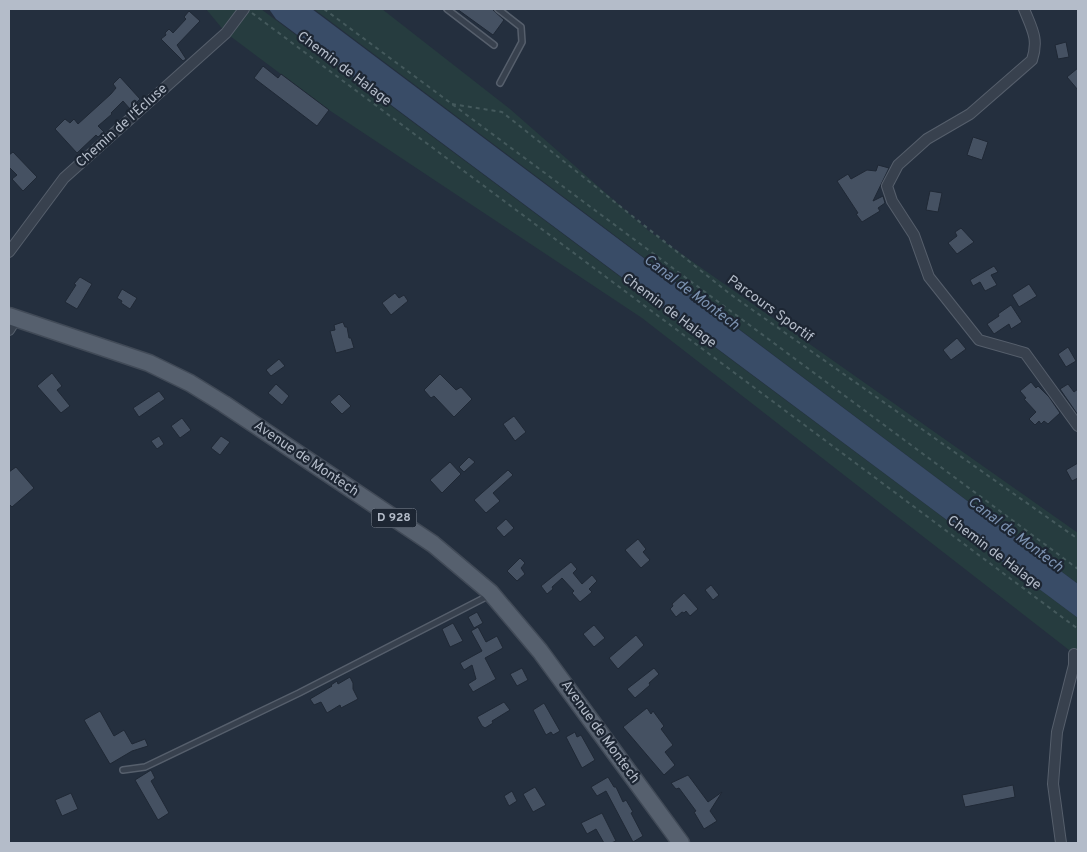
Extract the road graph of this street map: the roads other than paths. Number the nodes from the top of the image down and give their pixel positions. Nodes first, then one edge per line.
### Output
1 (244, 9) edge
2 (447, 9) edge
3 (498, 9) edge
4 (1024, 9) edge
5 (494, 45) dead end
6 (500, 83) dead end
7 (9, 252) edge
8 (11, 322) edge
9 (1078, 426) edge
10 (490, 592) junction
11 (1074, 654) dead end
12 (123, 770) dead end
13 (682, 843) edge
14 (1061, 843) edge

1 - 7 street, Chemin de l'Écluse
2 - 5 lane
3 - 6 lane
4 - 9 street
8 - 10 main road, Avenue de Montech / D 928
10 - 12 lane
10 - 13 main road, Avenue de Montech / D 928
11 - 14 street

